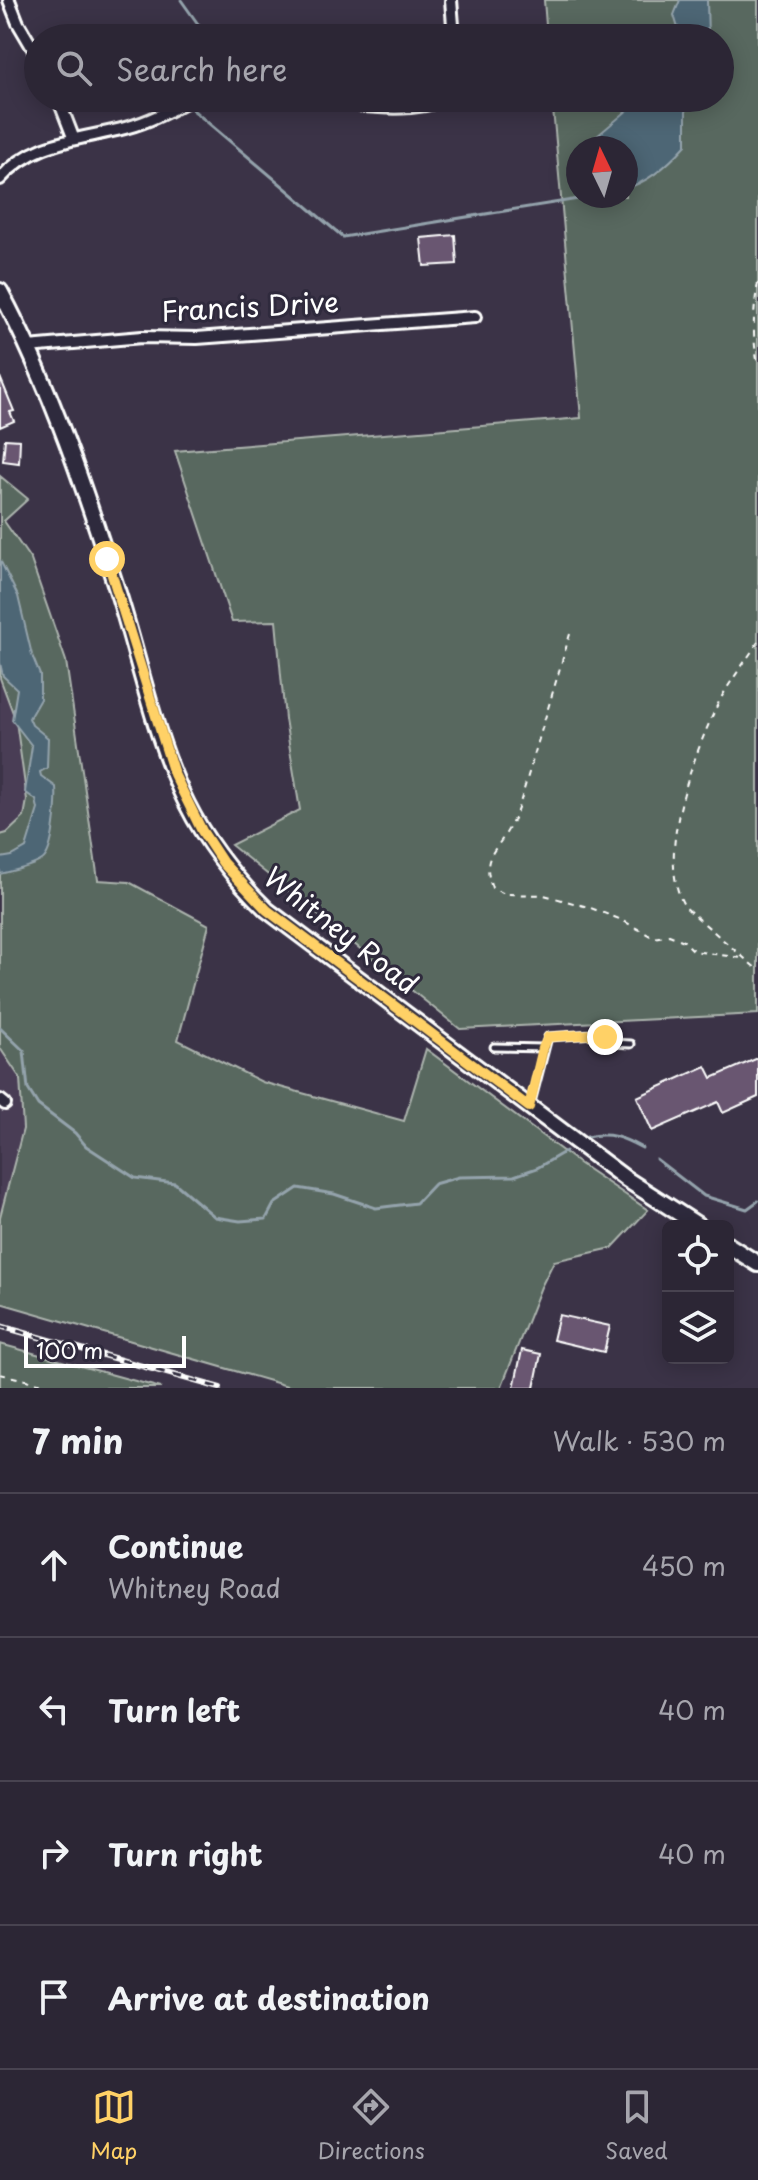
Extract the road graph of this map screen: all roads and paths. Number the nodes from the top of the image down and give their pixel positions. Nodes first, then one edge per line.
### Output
1 (9, 0) edge
2 (451, 0) edge
3 (453, 24) edge
4 (24, 33) edge
5 (63, 112) edge
6 (166, 112) edge
7 (73, 137) junction
8 (0, 179) edge
9 (758, 283) edge
10 (0, 291) edge
11 (475, 317) dead end
12 (28, 347) junction
13 (758, 365) edge
14 (570, 634) dead end
15 (758, 642) edge
16 (741, 958) junction
17 (758, 970) edge
18 (631, 1044) dead end
19 (494, 1047) dead end
20 (543, 1048) junction
21 (529, 1107) junction
22 (690, 1220) edge
23 (734, 1249) edge
24 (758, 1264) edge
25 (0, 1374) edge
26 (60, 1388) edge

1 - 4 street
2 - 3 street
5 - 7 street
6 - 7 street
7 - 8 street
9 - 13 path
10 - 12 main road, Whitney Road
11 - 12 street, Francis Drive
12 - 21 main road, Whitney Road
14 - 16 path
15 - 16 path
16 - 17 path
18 - 20 lane
19 - 20 lane
20 - 21 lane
21 - 22 main road, Whitney Road
23 - 24 main road
25 - 26 path

